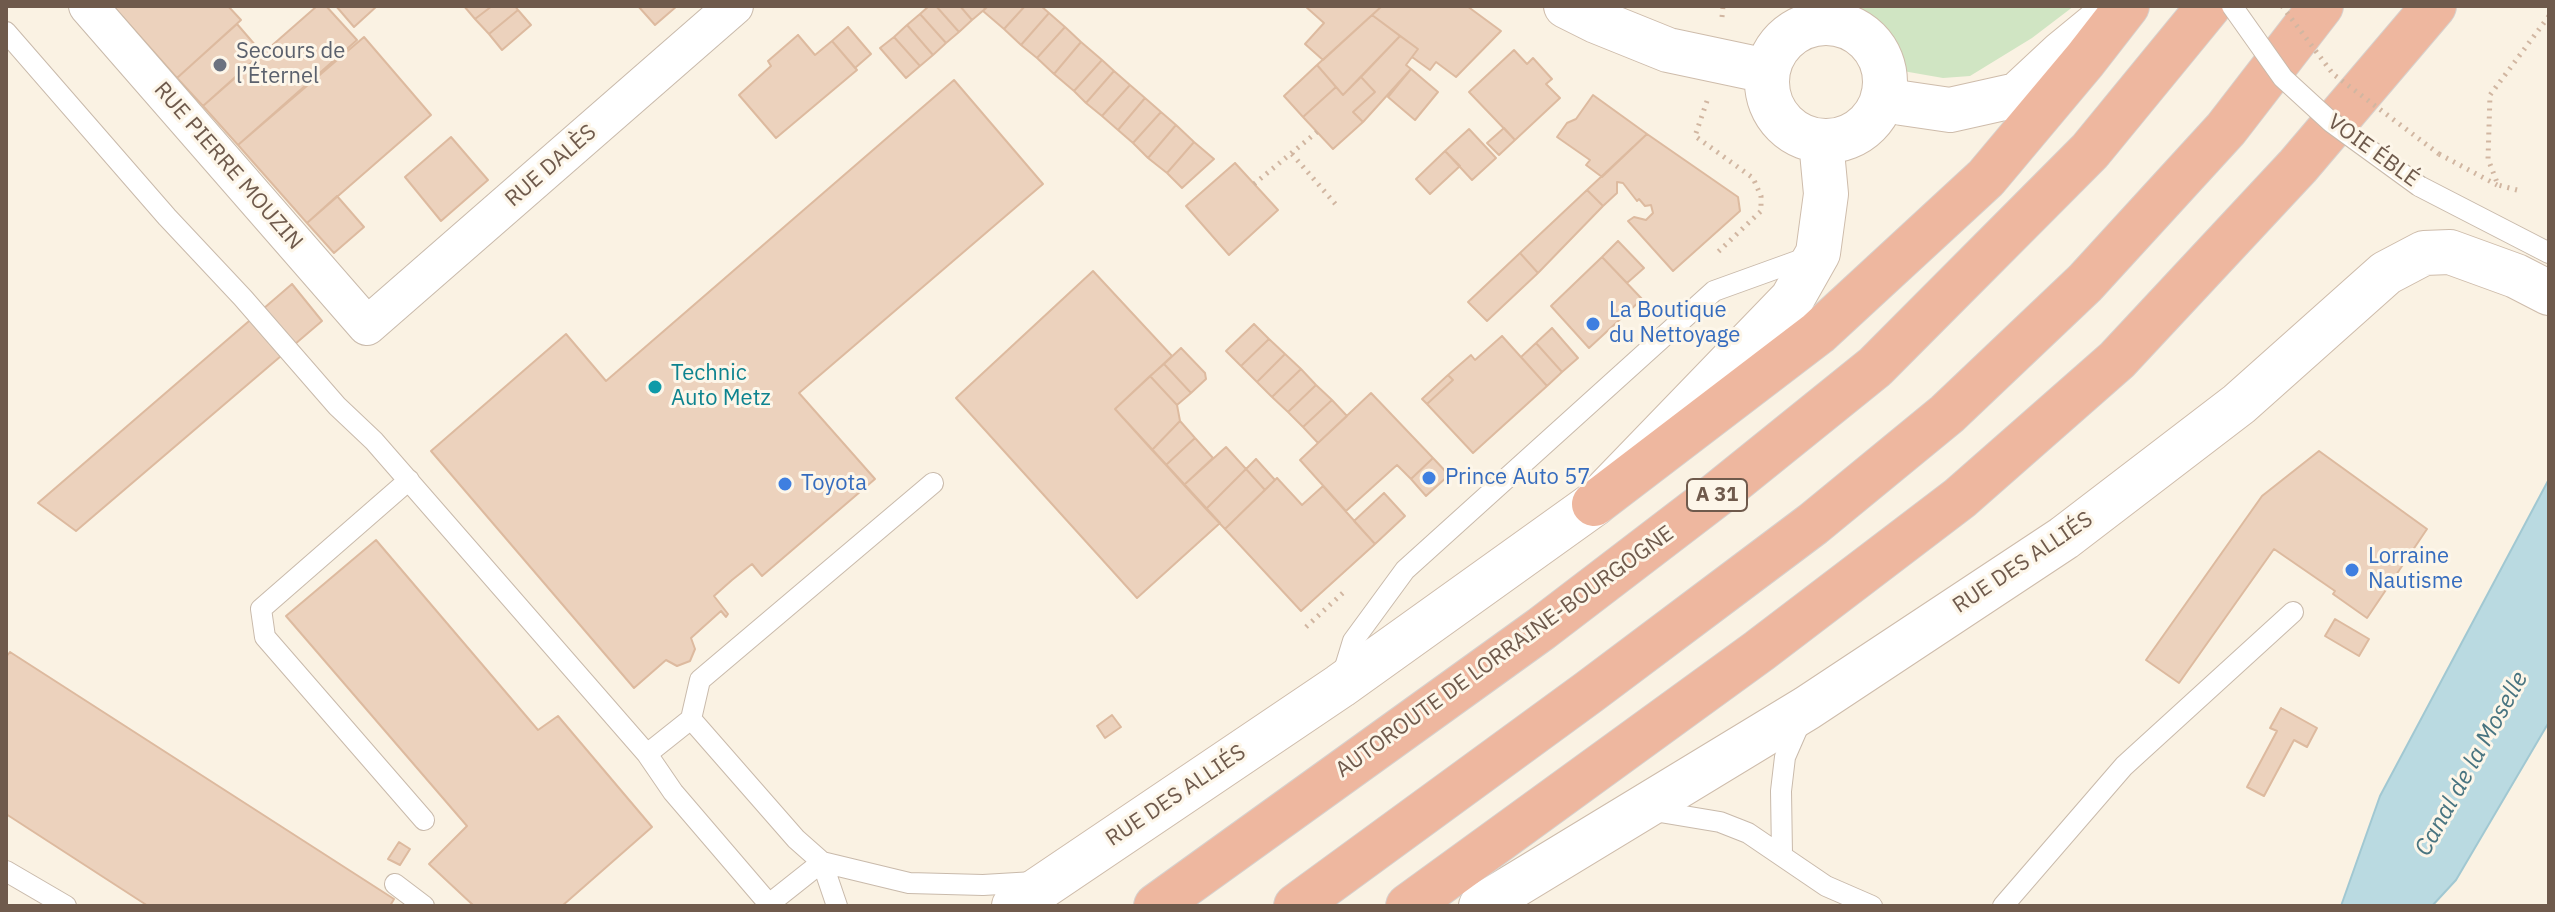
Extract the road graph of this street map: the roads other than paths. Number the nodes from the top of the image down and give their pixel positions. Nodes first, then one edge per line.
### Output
1 (88, 6) edge
2 (734, 6) edge
3 (1566, 6) edge
4 (2119, 6) edge
5 (2127, 6) edge
6 (2209, 6) edge
7 (2232, 6) edge
8 (2321, 6) edge
9 (2408, 6) edge
10 (2434, 6) edge
11 (1850, 16) edge
12 (6, 32) edge
13 (1767, 71) junction
14 (1883, 96) junction
15 (1821, 141) junction
16 (2298, 166) junction
17 (1818, 253) junction
18 (2549, 253) edge
19 (2549, 293) edge
20 (367, 326) joint
21 (409, 480) junction
22 (933, 483) dead end
23 (1594, 504) junction
24 (2293, 612) dead end
25 (1340, 686) junction
26 (1807, 708) junction
27 (691, 719) junction
28 (647, 754) junction
29 (1641, 809) junction
30 (424, 820) dead end
31 (1782, 854) junction
32 (822, 862) junction
33 (6, 871) edge
34 (395, 884) dead end
35 (1031, 894) edge
36 (66, 906) edge
37 (424, 906) edge
38 (837, 906) edge
39 (1156, 906) edge
40 (1296, 906) edge
41 (1408, 906) edge
42 (1481, 906) edge
43 (1872, 906) edge
44 (2003, 906) edge

1 - 20 street, RUE PIERRE MOUZIN
2 - 20 street, RUE DALÈS
3 - 13 main road
4 - 14 main road
5 - 23 highway
6 - 39 highway, AUTOROUTE DE LORRAINE-BOURGOGNE / A 31
7 - 18 lane, VOIE ÉBLÉ, bridge
8 - 40 highway
9 - 16 highway
10 - 16 highway
11 - 13 main road
11 - 14 main road
12 - 21 lane
13 - 15 main road
14 - 15 main road
15 - 17 main road, RUE DES ALLIÉS
16 - 41 highway
17 - 23 main road, RUE DES ALLIÉS
17 - 25 lane
19 - 26 main road, RUE DES ALLIÉS
21 - 28 lane
21 - 30 lane
22 - 27 lane
23 - 25 main road, RUE DES ALLIÉS
24 - 44 lane
25 - 35 main road, RUE DES ALLIÉS
26 - 29 main road, RUE DES ALLIÉS
26 - 31 lane
27 - 28 lane
27 - 32 lane
28 - 32 lane
29 - 31 lane
29 - 42 main road, RUE DES ALLIÉS
31 - 43 lane
32 - 35 lane
32 - 38 lane
33 - 36 lane
34 - 37 lane

